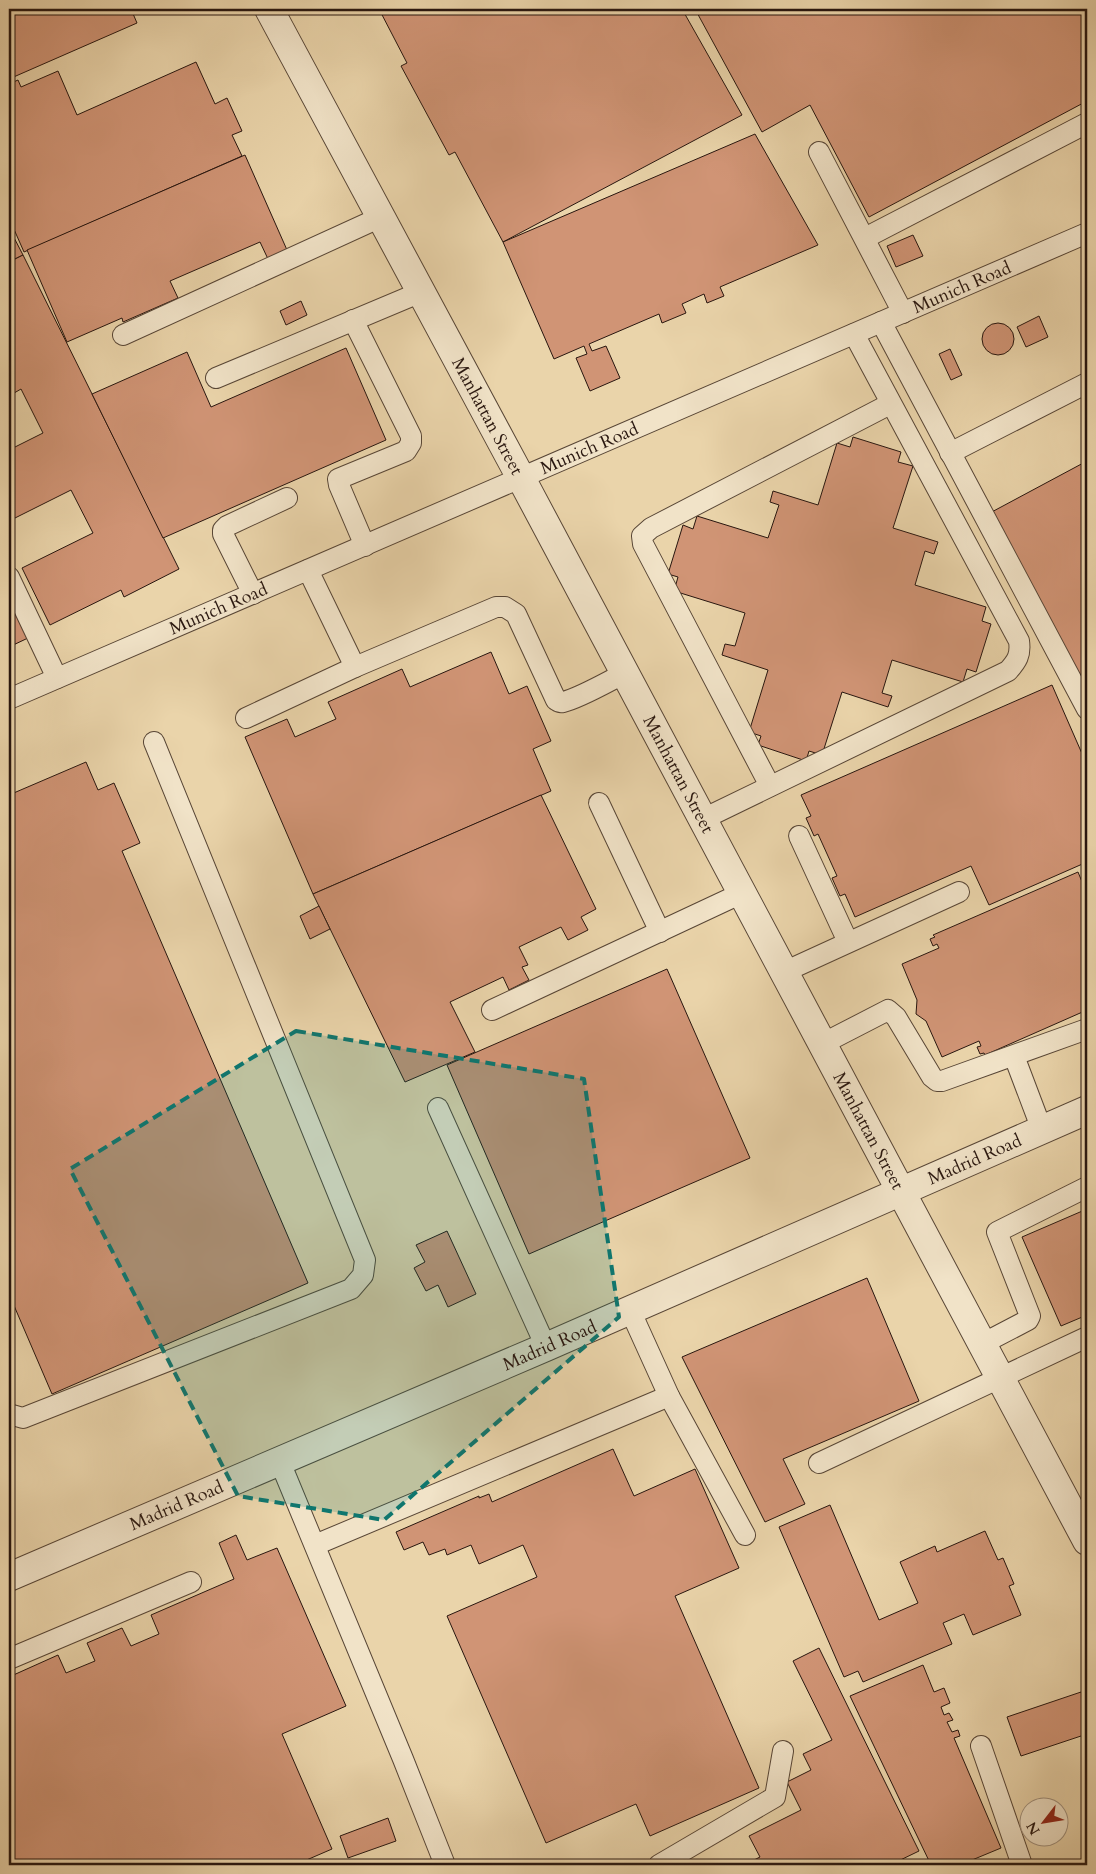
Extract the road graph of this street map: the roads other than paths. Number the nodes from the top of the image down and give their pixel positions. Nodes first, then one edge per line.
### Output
1 (269, 9) edge
2 (1087, 123) edge
3 (819, 152) dead end
4 (381, 217) junction
5 (1087, 233) edge
6 (865, 238) junction
7 (421, 292) junction
8 (902, 313) junction
9 (354, 320) junction
10 (881, 322) junction
11 (854, 334) junction
12 (123, 335) dead end
13 (216, 378) dead end
14 (1087, 382) edge
15 (890, 404) junction
16 (950, 453) junction
17 (522, 478) junction
18 (286, 498) dead end
19 (365, 546) junction
20 (308, 570) junction
21 (9, 577) edge
22 (253, 594) junction
23 (355, 667) junction
24 (625, 673) junction
25 (57, 678) junction
26 (9, 699) edge
27 (1087, 709) edge
28 (246, 718) dead end
29 (154, 742) dead end
30 (770, 786) junction
31 (599, 803) dead end
32 (703, 819) junction
33 (799, 836) dead end
34 (959, 892) dead end
35 (742, 893) junction
36 (660, 932) junction
37 (848, 942) junction
38 (784, 972) junction
39 (492, 1010) dead end
40 (1087, 1029) edge
41 (822, 1044) junction
42 (1014, 1056) junction
43 (438, 1108) dead end
44 (1087, 1110) edge
45 (1042, 1130) junction
46 (1087, 1188) edge
47 (901, 1193) junction
48 (630, 1310) junction
49 (1087, 1337) edge
50 (982, 1344) junction
51 (546, 1347) junction
52 (1000, 1377) junction
53 (669, 1396) junction
54 (9, 1414) edge
55 (280, 1462) junction
56 (819, 1463) dead end
57 (745, 1535) dead end
58 (1087, 1541) edge
59 (315, 1545) junction
60 (9, 1577) edge
61 (191, 1582) dead end
62 (9, 1659) edge
63 (981, 1746) dead end
64 (783, 1751) dead end
65 (445, 1865) edge
66 (659, 1865) edge
67 (1022, 1865) edge

1 - 4 street, Manhattan Street
2 - 6 lane
3 - 6 lane
4 - 7 street, Manhattan Street
4 - 12 lane
5 - 8 lane, Munich Road
6 - 8 lane
7 - 9 lane
7 - 17 street, Manhattan Street
8 - 10 lane, Munich Road
9 - 13 lane
9 - 19 lane
10 - 11 lane, Munich Road
10 - 16 lane
11 - 15 lane
11 - 17 lane, Munich Road
14 - 16 lane
15 - 30 lane
15 - 30 lane
16 - 27 lane
17 - 19 lane, Munich Road
17 - 24 street, Manhattan Street
18 - 22 lane
19 - 20 lane, Munich Road
20 - 22 lane, Munich Road
20 - 23 lane
21 - 25 lane
22 - 25 lane, Munich Road
23 - 24 lane
23 - 28 lane
24 - 32 street, Manhattan Street
25 - 26 lane, Munich Road
29 - 54 lane
30 - 32 lane
31 - 36 lane
32 - 35 street, Manhattan Street
33 - 37 lane
34 - 37 lane
35 - 36 lane
35 - 38 street, Manhattan Street
36 - 39 lane
37 - 38 lane
38 - 41 street, Manhattan Street
40 - 42 lane
41 - 42 lane
41 - 47 street, Manhattan Street
42 - 45 lane
43 - 51 lane
44 - 45 street, Madrid Road
45 - 47 street, Madrid Road
46 - 50 lane
47 - 48 street, Madrid Road
47 - 50 street, Manhattan Street
48 - 51 street, Madrid Road
48 - 53 lane
49 - 52 lane
50 - 52 street, Manhattan Street
51 - 55 street, Madrid Road
52 - 56 lane
52 - 58 street, Manhattan Street
53 - 57 lane
53 - 59 lane
55 - 59 lane
55 - 60 street, Madrid Road
59 - 65 lane
61 - 62 lane
63 - 67 lane
64 - 66 lane

